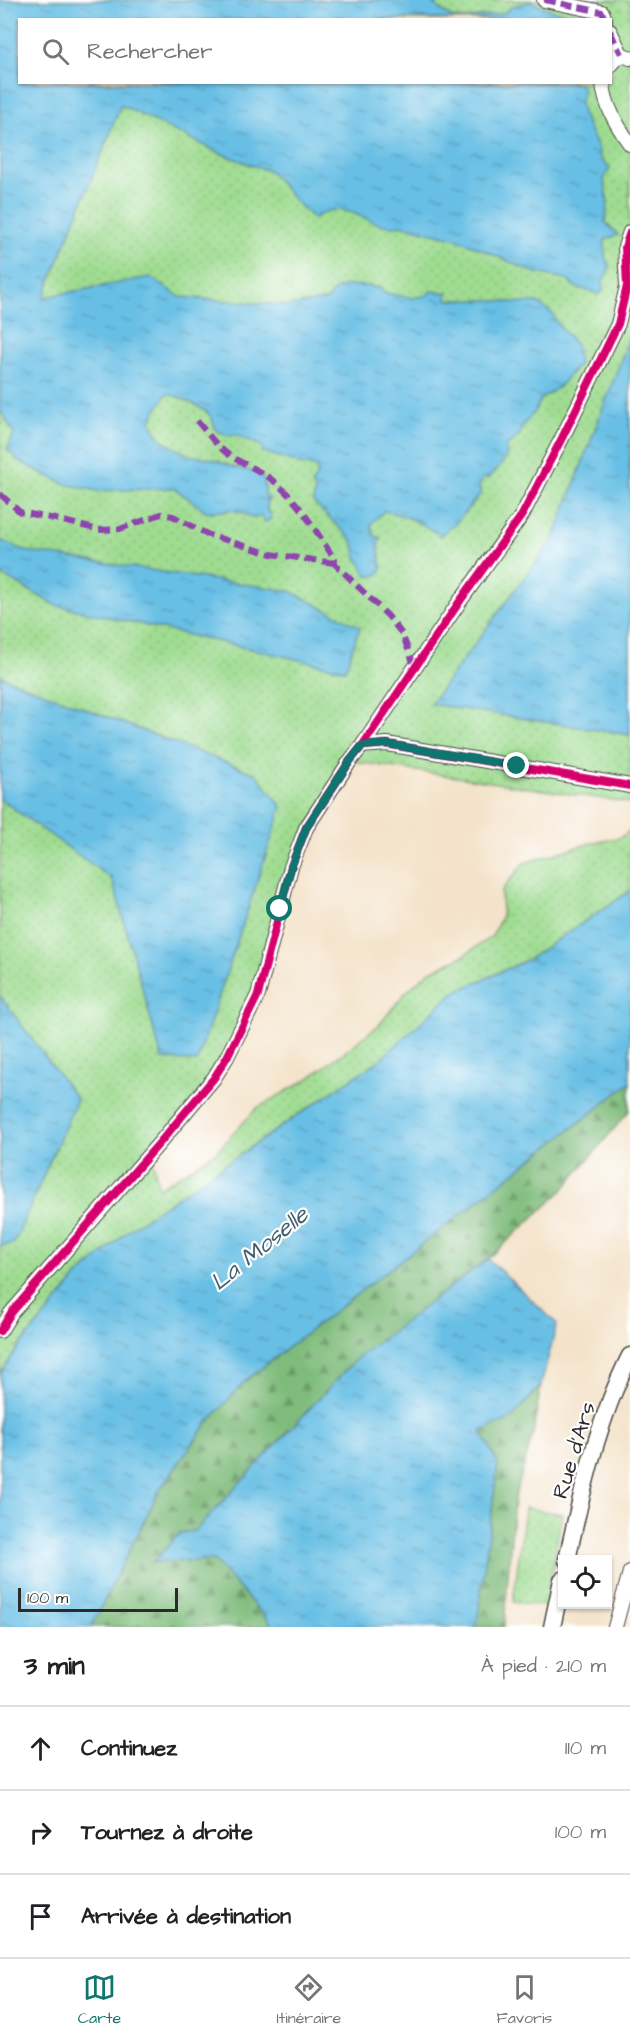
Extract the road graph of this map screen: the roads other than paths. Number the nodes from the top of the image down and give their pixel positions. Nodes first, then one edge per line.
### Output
1 (544, 0) edge
2 (604, 18) edge
3 (612, 34) edge
4 (626, 56) edge
5 (612, 65) edge
6 (603, 84) edge
7 (630, 144) edge
8 (630, 232) edge
9 (362, 746) junction
10 (630, 786) edge
11 (0, 1331) edge
12 (630, 1356) edge
13 (568, 1555) edge
14 (630, 1572) edge
15 (558, 1599) edge
16 (552, 1627) edge
17 (615, 1627) edge

1 - 2 street
3 - 4 street
4 - 5 street
6 - 7 street
8 - 9 street
9 - 10 street
9 - 11 street
12 - 13 main road, Rue d'Ars
14 - 17 street
15 - 16 main road

